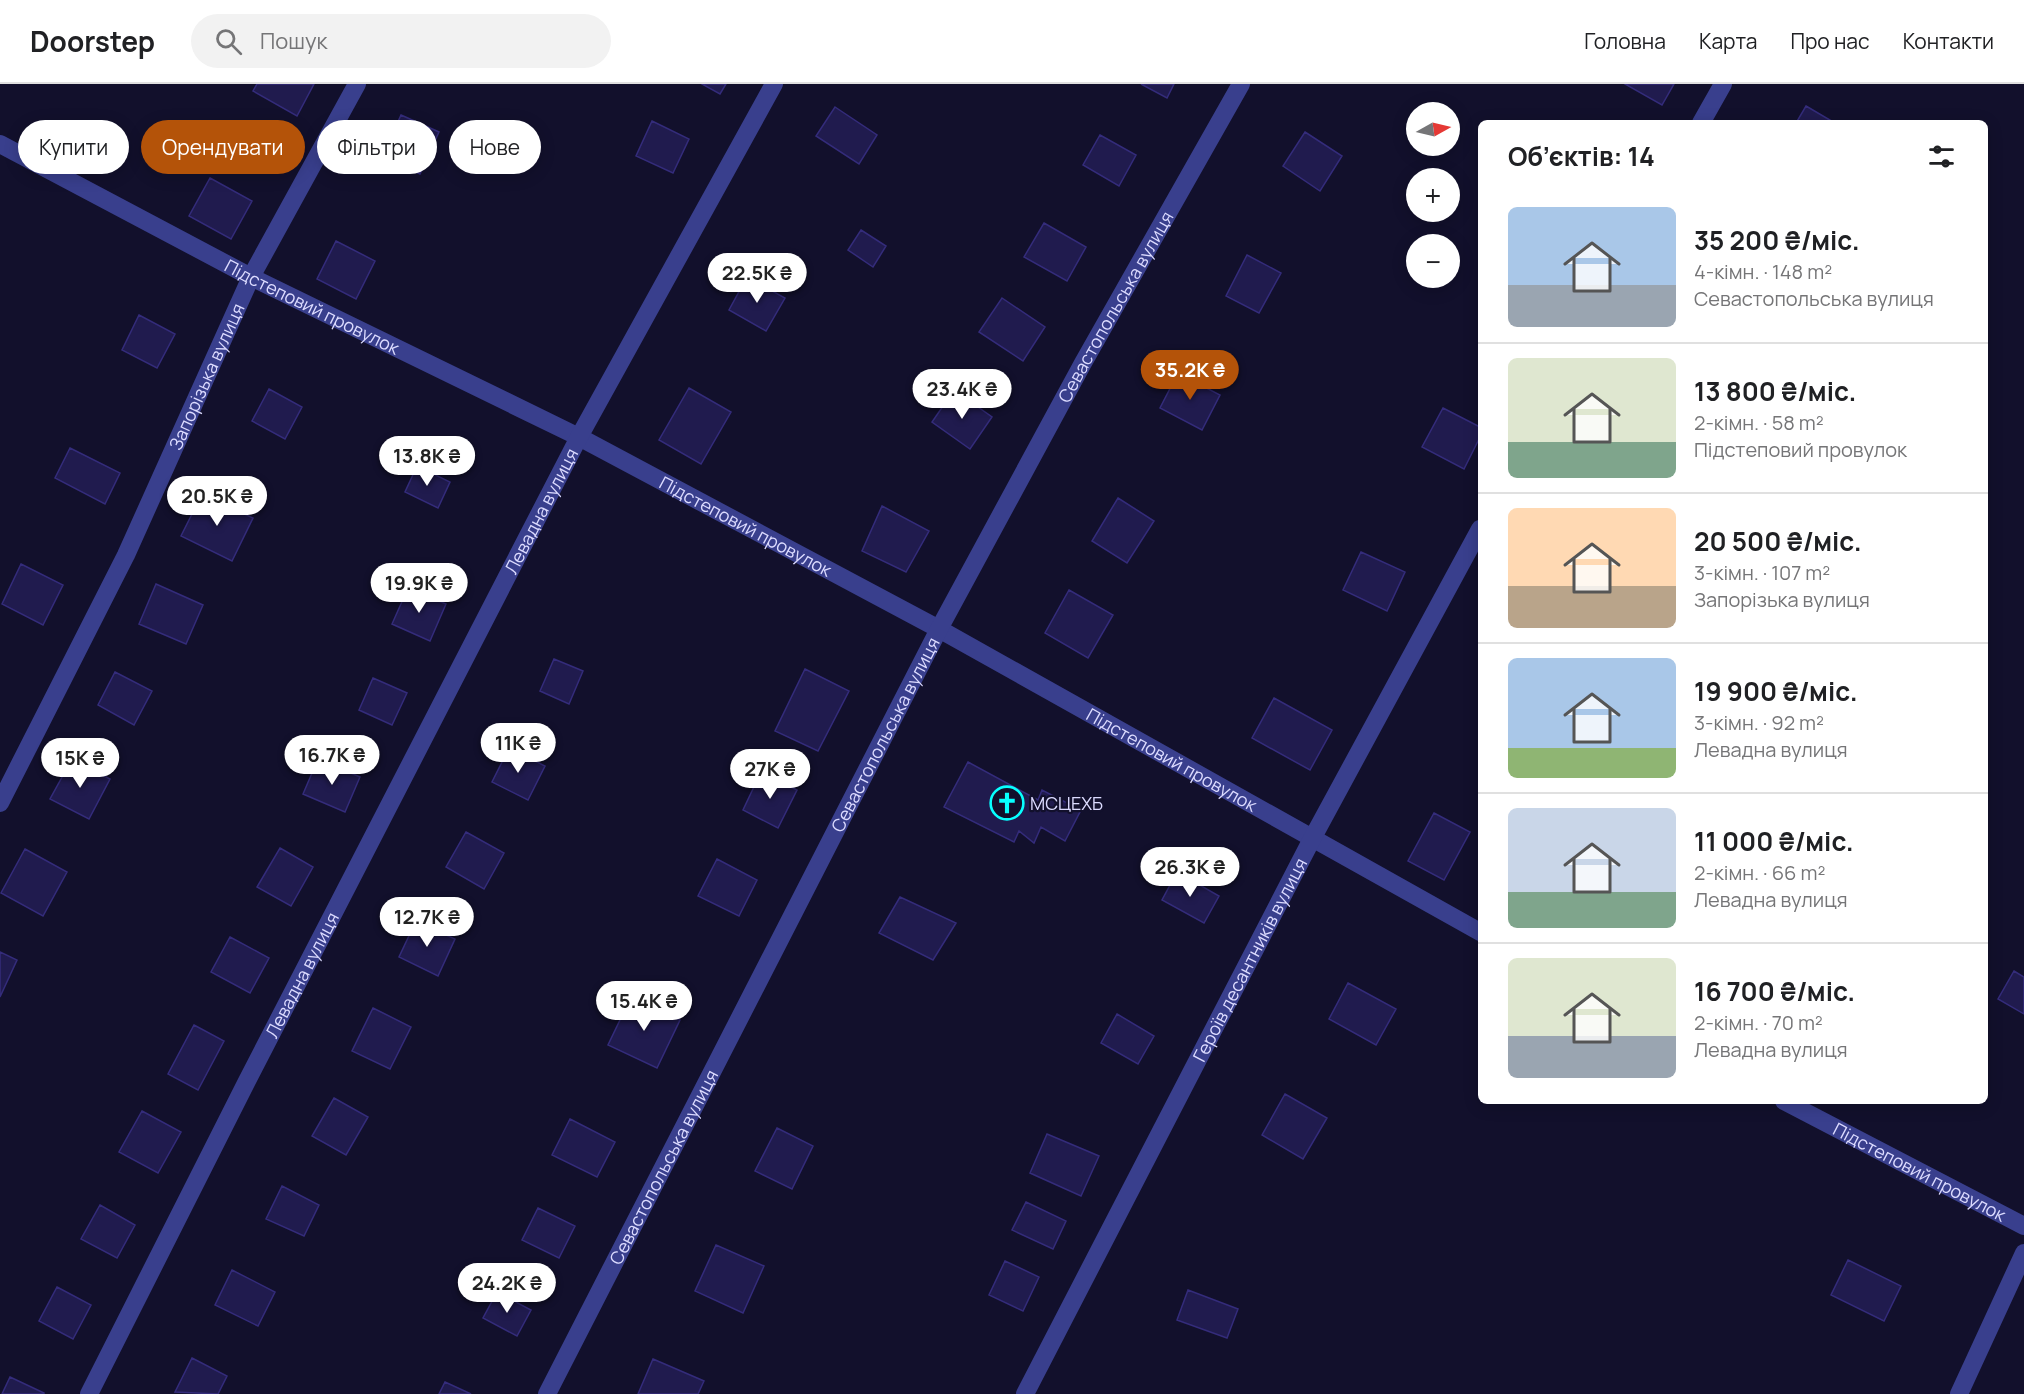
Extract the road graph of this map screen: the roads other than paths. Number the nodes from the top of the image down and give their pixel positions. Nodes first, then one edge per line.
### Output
1 (357, 84) edge
2 (774, 84) edge
3 (1241, 84) edge
4 (1723, 84) edge
5 (1703, 120) edge
6 (0, 144) edge
7 (251, 277) junction
8 (579, 437) junction
9 (1478, 533) edge
10 (939, 629) junction
11 (0, 803) edge
12 (1313, 837) junction
13 (1478, 931) edge
14 (1790, 1104) edge
15 (2024, 1226) edge
16 (2024, 1253) edge
17 (89, 1394) edge
18 (547, 1394) edge
19 (1025, 1394) edge
20 (1959, 1394) edge

1 - 7 street, Запорізька вулиця
2 - 8 street, Левадна вулиця
3 - 10 street, Севастопольська вулиця
4 - 5 street
6 - 7 street, Підстеповий провулок
7 - 8 street, Підстеповий провулок
7 - 11 street, Запорізька вулиця
8 - 10 street, Підстеповий провулок
8 - 17 street, Левадна вулиця
9 - 12 street, Героїв десантників вулиця
10 - 12 street, Підстеповий провулок
10 - 18 street, Севастопольська вулиця
12 - 13 street, Підстеповий провулок
12 - 19 street, Героїв десантників вулиця
14 - 15 street, Підстеповий провулок
16 - 20 street

